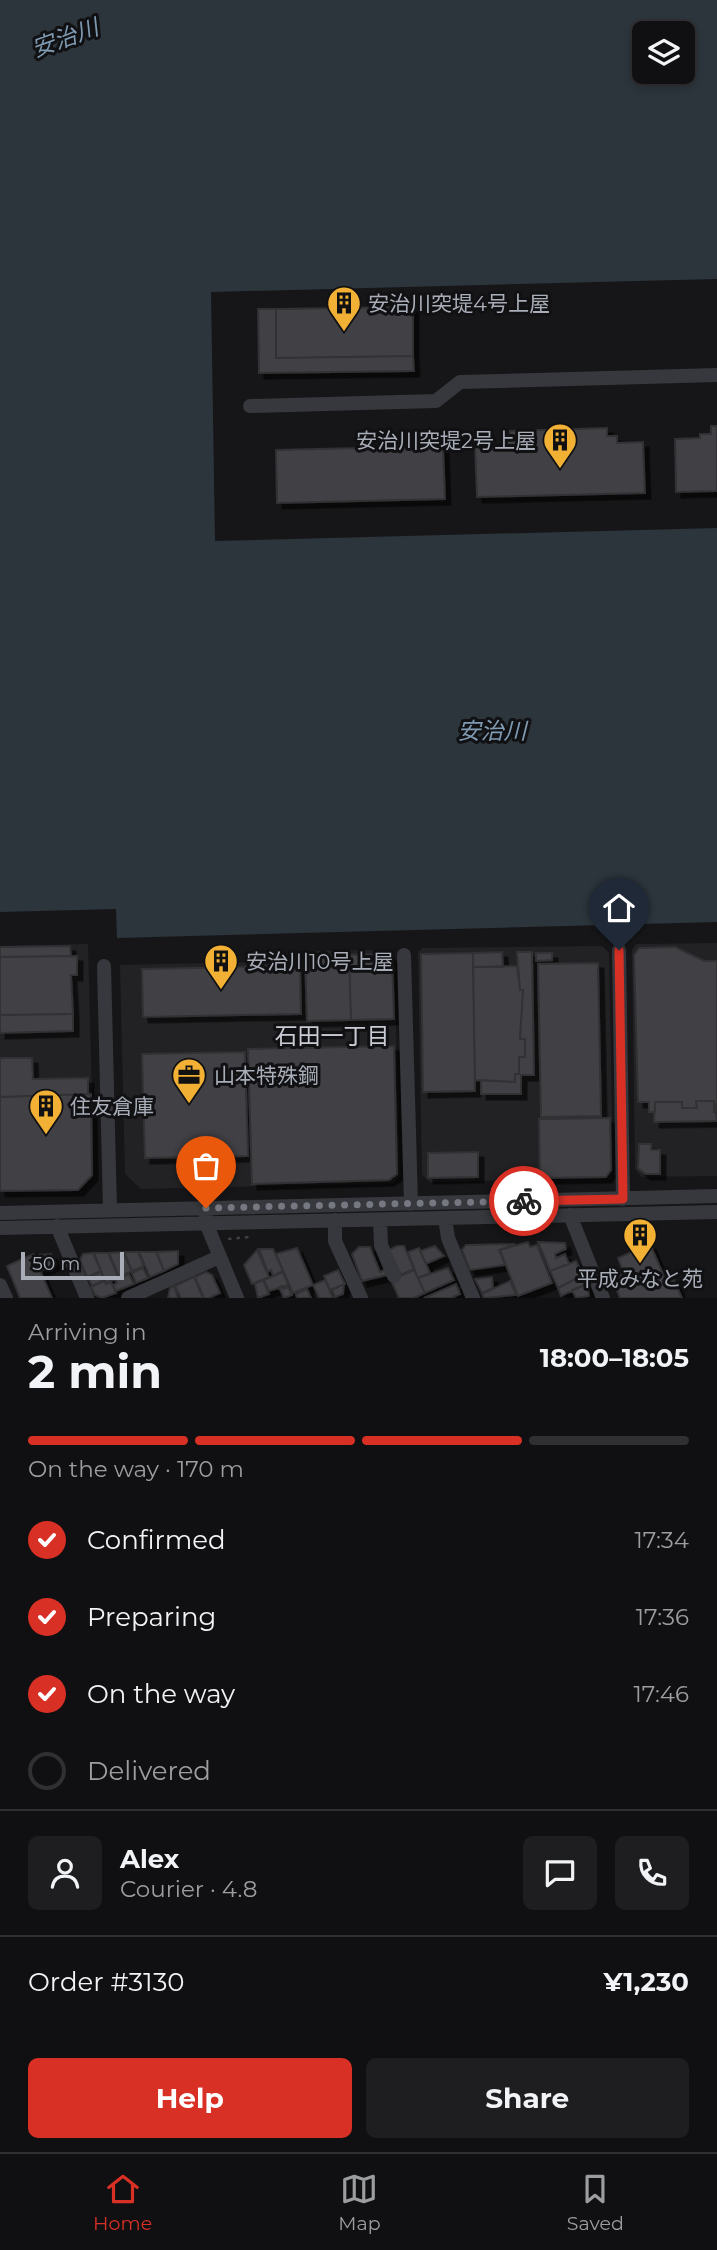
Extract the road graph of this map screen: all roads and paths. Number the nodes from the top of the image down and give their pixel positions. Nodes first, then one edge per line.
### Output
1 (717, 376) edge
2 (250, 406) dead end
3 (619, 950) dead end
4 (404, 955) dead end
5 (104, 965) dead end
6 (717, 1196) edge
7 (623, 1199) junction
8 (411, 1204) junction
9 (206, 1208) junction
10 (110, 1210) junction
11 (717, 1212) edge
12 (0, 1213) edge
13 (570, 1215) junction
14 (445, 1218) junction
15 (335, 1220) junction
16 (380, 1220) junction
17 (206, 1223) junction
18 (57, 1226) junction
19 (0, 1228) edge
20 (219, 1257) junction
21 (394, 1276) dead end
22 (0, 1285) edge
23 (155, 1292) edge
24 (359, 1297) edge
25 (6, 1298) edge
26 (87, 1298) edge
27 (128, 1298) edge
28 (237, 1298) edge
29 (473, 1298) edge
30 (601, 1298) edge

1 - 2 street
3 - 7 street
4 - 8 street
5 - 10 street
6 - 7 street
7 - 8 street
8 - 9 street
9 - 10 street
9 - 17 street
10 - 12 street
11 - 13 street
13 - 14 street
13 - 30 street
14 - 16 street
14 - 29 street
15 - 16 street
15 - 17 street
15 - 24 street
16 - 21 street
17 - 18 street
17 - 20 street
18 - 19 street
18 - 26 street
20 - 23 street
20 - 28 street
22 - 25 street
23 - 27 street

